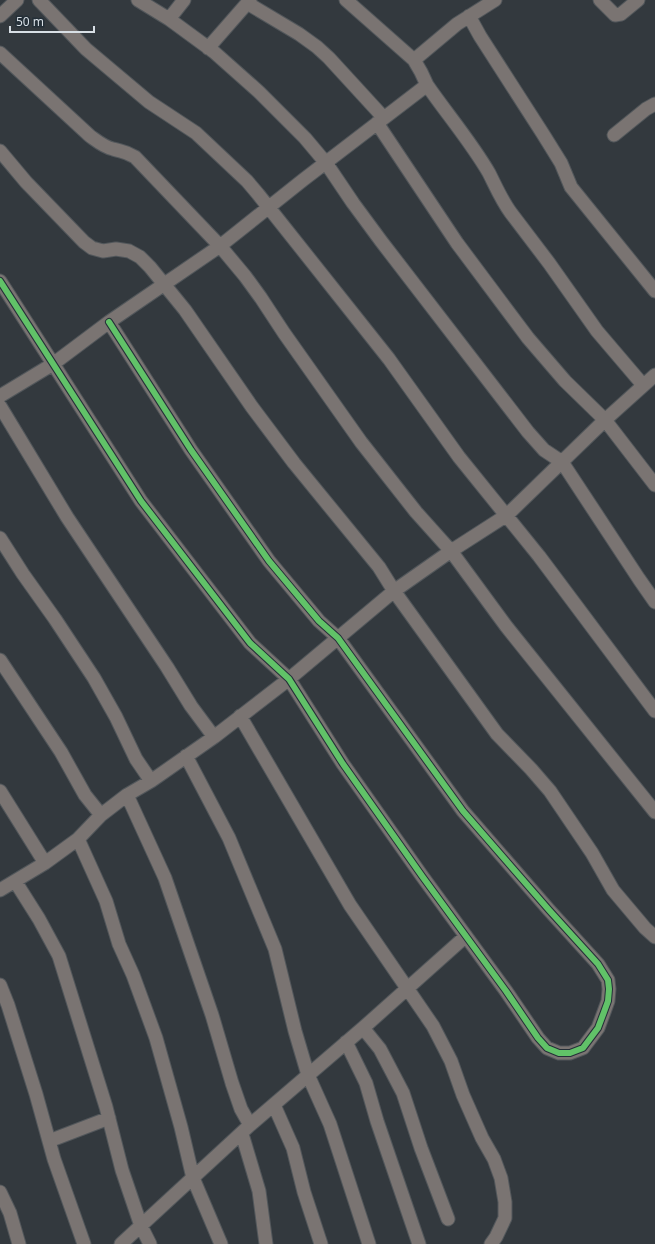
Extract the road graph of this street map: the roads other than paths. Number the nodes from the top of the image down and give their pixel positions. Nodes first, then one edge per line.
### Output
1 (17, 0) edge
2 (39, 0) edge
3 (138, 0) edge
4 (184, 0) edge
5 (346, 0) edge
6 (495, 0) edge
7 (600, 0) edge
8 (638, 0) edge
9 (248, 2) edge
10 (1, 14) edge
11 (469, 16) junction
12 (169, 19) junction
13 (208, 48) junction
14 (0, 53) edge
15 (414, 60) junction
16 (427, 85) junction
17 (655, 104) edge
18 (380, 121) junction
19 (614, 135) dead end
20 (0, 151) edge
21 (326, 163) junction
22 (270, 207) junction
23 (220, 246) junction
24 (0, 281) edge
25 (165, 284) junction
26 (655, 291) edge
27 (109, 322) junction
28 (53, 364) junction
29 (655, 376) edge
30 (643, 385) junction
31 (0, 396) edge
32 (0, 406) edge
33 (605, 420) junction
34 (562, 462) junction
35 (655, 485) edge
36 (507, 515) junction
37 (0, 538) edge
38 (451, 551) junction
39 (394, 591) junction
40 (655, 602) edge
41 (338, 638) junction
42 (0, 660) edge
43 (288, 679) junction
44 (655, 711) edge
45 (240, 716) junction
46 (214, 737) junction
47 (186, 756) junction
48 (151, 781) junction
49 (0, 791) edge
50 (127, 795) junction
51 (655, 812) edge
52 (101, 815) junction
53 (78, 839) junction
54 (45, 863) junction
55 (15, 880) junction
56 (0, 890) edge
57 (466, 936) junction
58 (655, 937) edge
59 (0, 985) edge
60 (407, 988) junction
61 (363, 1028) junction
62 (346, 1042) junction
63 (308, 1075) junction
64 (274, 1104) junction
65 (108, 1118) junction
66 (246, 1129) junction
67 (49, 1141) junction
68 (193, 1178) junction
69 (0, 1192) edge
70 (448, 1219) dead end
71 (141, 1226) junction
72 (19, 1244) edge
73 (84, 1244) edge
74 (121, 1244) edge
75 (150, 1244) edge
76 (221, 1244) edge
77 (266, 1244) edge
78 (321, 1244) edge
79 (369, 1244) edge
80 (419, 1244) edge
81 (490, 1244) edge

1 - 10 street
2 - 22 street
3 - 12 street
4 - 12 street
5 - 15 street
6 - 11 street
7 - 8 street
9 - 13 street
9 - 18 street
11 - 15 street
11 - 26 street
12 - 13 street
13 - 21 street
14 - 23 street
15 - 16 street
16 - 18 street
16 - 30 street
17 - 19 street
18 - 21 street
18 - 33 street
20 - 25 street
21 - 22 street
21 - 34 street
22 - 23 street
22 - 36 street
23 - 25 street
23 - 38 street
24 - 28 street
25 - 27 street
25 - 39 street
27 - 28 street
27 - 41 street
28 - 31 street
28 - 43 street
29 - 30 street
30 - 33 street
32 - 46 street
33 - 34 street
33 - 35 street
34 - 36 street
34 - 40 street
36 - 38 street
36 - 44 street
37 - 48 street
38 - 39 street
38 - 51 street
39 - 41 street
39 - 58 street
41 - 43 street
41 - 57 street
42 - 52 street
43 - 45 street
43 - 57 street
45 - 46 street
45 - 60 street
46 - 47 street
47 - 48 street
47 - 63 street
48 - 50 street
49 - 54 street
50 - 52 street
50 - 66 street
52 - 53 street
53 - 54 street
53 - 68 street
54 - 55 street
55 - 56 street
55 - 65 street
57 - 60 street
59 - 67 street
60 - 61 street
60 - 81 street
61 - 62 street
61 - 70 street
62 - 63 street
62 - 80 street
63 - 64 street
63 - 79 street
64 - 66 street
64 - 78 street
65 - 67 street
65 - 71 street
66 - 68 street
66 - 77 street
67 - 73 street
68 - 71 street
68 - 76 street
69 - 72 street
71 - 74 street
71 - 75 street

